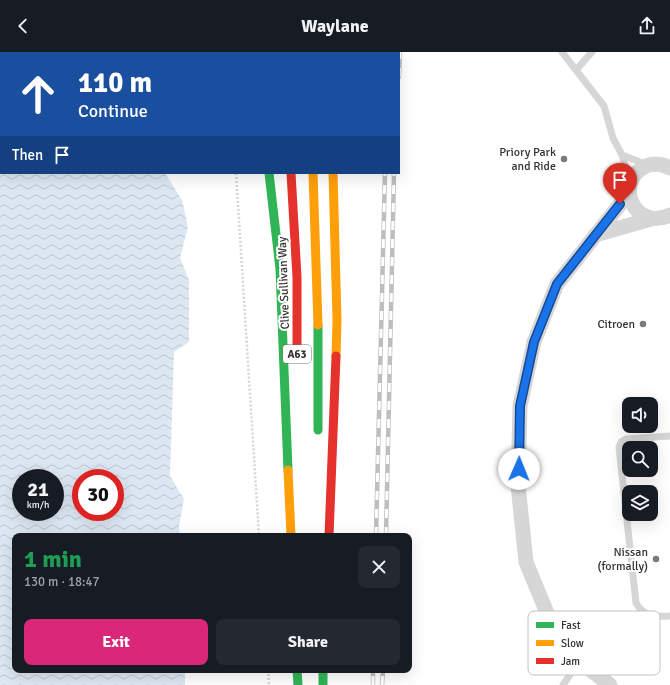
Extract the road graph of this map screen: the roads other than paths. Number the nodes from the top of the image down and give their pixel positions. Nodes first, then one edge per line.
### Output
1 (562, 52) edge
2 (592, 52) edge
3 (577, 69) junction
4 (622, 156) junction
5 (662, 164) edge
6 (270, 174) edge
7 (291, 174) edge
8 (313, 174) edge
9 (332, 174) edge
10 (629, 189) junction
11 (663, 219) edge
12 (595, 235) junction
13 (297, 363) dead end
14 (670, 436) edge
15 (318, 442) dead end
16 (298, 473) dead end
17 (291, 533) edge
18 (298, 533) edge
19 (329, 533) edge
20 (546, 611) edge
21 (643, 611) edge
22 (670, 616) edge
23 (660, 617) edge
24 (298, 673) edge
25 (318, 673) edge
26 (324, 673) edge
27 (570, 675) edge
28 (597, 675) edge
29 (298, 685) edge
30 (318, 685) edge
31 (323, 685) edge
32 (563, 685) edge
33 (610, 685) edge

1 - 3 lane
2 - 3 lane
3 - 4 lane
4 - 5 lane
4 - 10 lane
5 - 10 street
6 - 17 highway
7 - 13 highway, Clive Sullivan Way / A63
8 - 15 highway, A63
9 - 19 highway
10 - 11 street
10 - 12 street
11 - 12 street
12 - 20 street
14 - 21 lane
16 - 18 highway
22 - 23 lane
24 - 29 highway
25 - 30 highway
26 - 31 highway
27 - 32 lane
28 - 33 street

